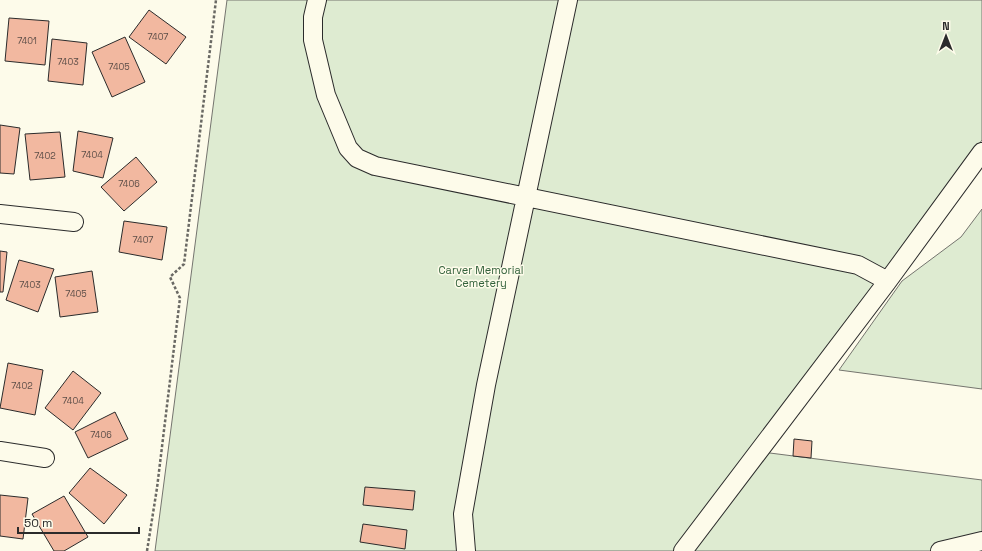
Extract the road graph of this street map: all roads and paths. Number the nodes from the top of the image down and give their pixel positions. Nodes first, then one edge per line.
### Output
1 (216, 0) edge
2 (317, 0) edge
3 (568, 0) edge
4 (982, 152) edge
5 (526, 198) junction
6 (0, 214) edge
7 (74, 222) dead end
8 (887, 282) junction
9 (0, 451) edge
10 (45, 458) dead end
11 (982, 541) edge
12 (147, 551) edge
13 (466, 551) edge
14 (683, 551) edge
15 (940, 551) edge

1 - 12 path
2 - 5 street
3 - 5 street
4 - 8 street
5 - 8 street
5 - 13 street
6 - 7 street
8 - 14 street
9 - 10 street
11 - 15 street

